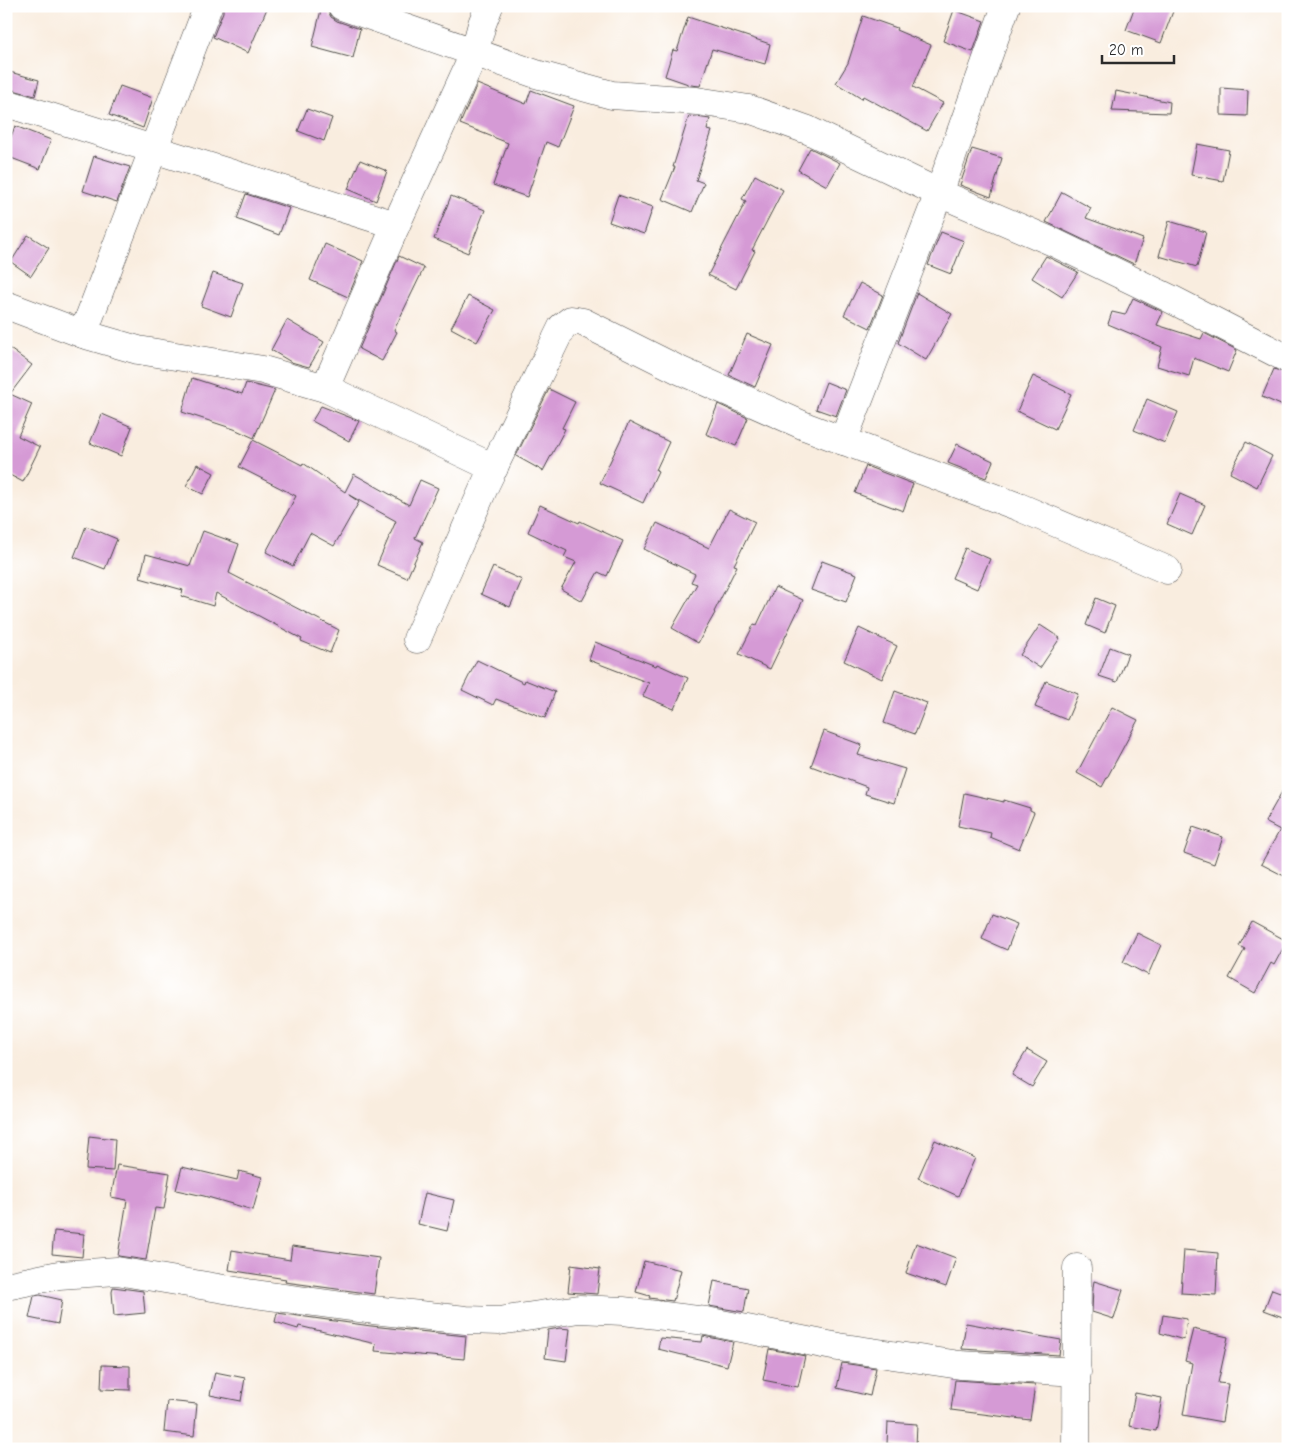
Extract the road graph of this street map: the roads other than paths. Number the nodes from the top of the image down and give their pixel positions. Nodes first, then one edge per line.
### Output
1 (208, 6) edge
2 (342, 6) edge
3 (490, 6) edge
4 (1006, 6) edge
5 (474, 54) junction
6 (6, 103) edge
7 (153, 149) junction
8 (939, 193) junction
9 (396, 225) junction
10 (6, 305) edge
11 (83, 334) junction
12 (1288, 359) edge
13 (325, 388) junction
14 (843, 441) junction
15 (494, 468) junction
16 (1168, 570) dead end
17 (417, 639) dead end
18 (1077, 1268) dead end
19 (6, 1286) edge
20 (1076, 1372) junction
21 (1076, 1449) edge

1 - 7 street
2 - 5 street
3 - 5 street
4 - 8 street
5 - 8 street
5 - 9 street
6 - 7 street
7 - 9 street
7 - 11 street
8 - 12 street
8 - 14 street
9 - 13 street
10 - 11 street
11 - 13 street
13 - 15 street
14 - 15 street
14 - 16 street
15 - 17 street
18 - 20 street
19 - 20 street
20 - 21 street

